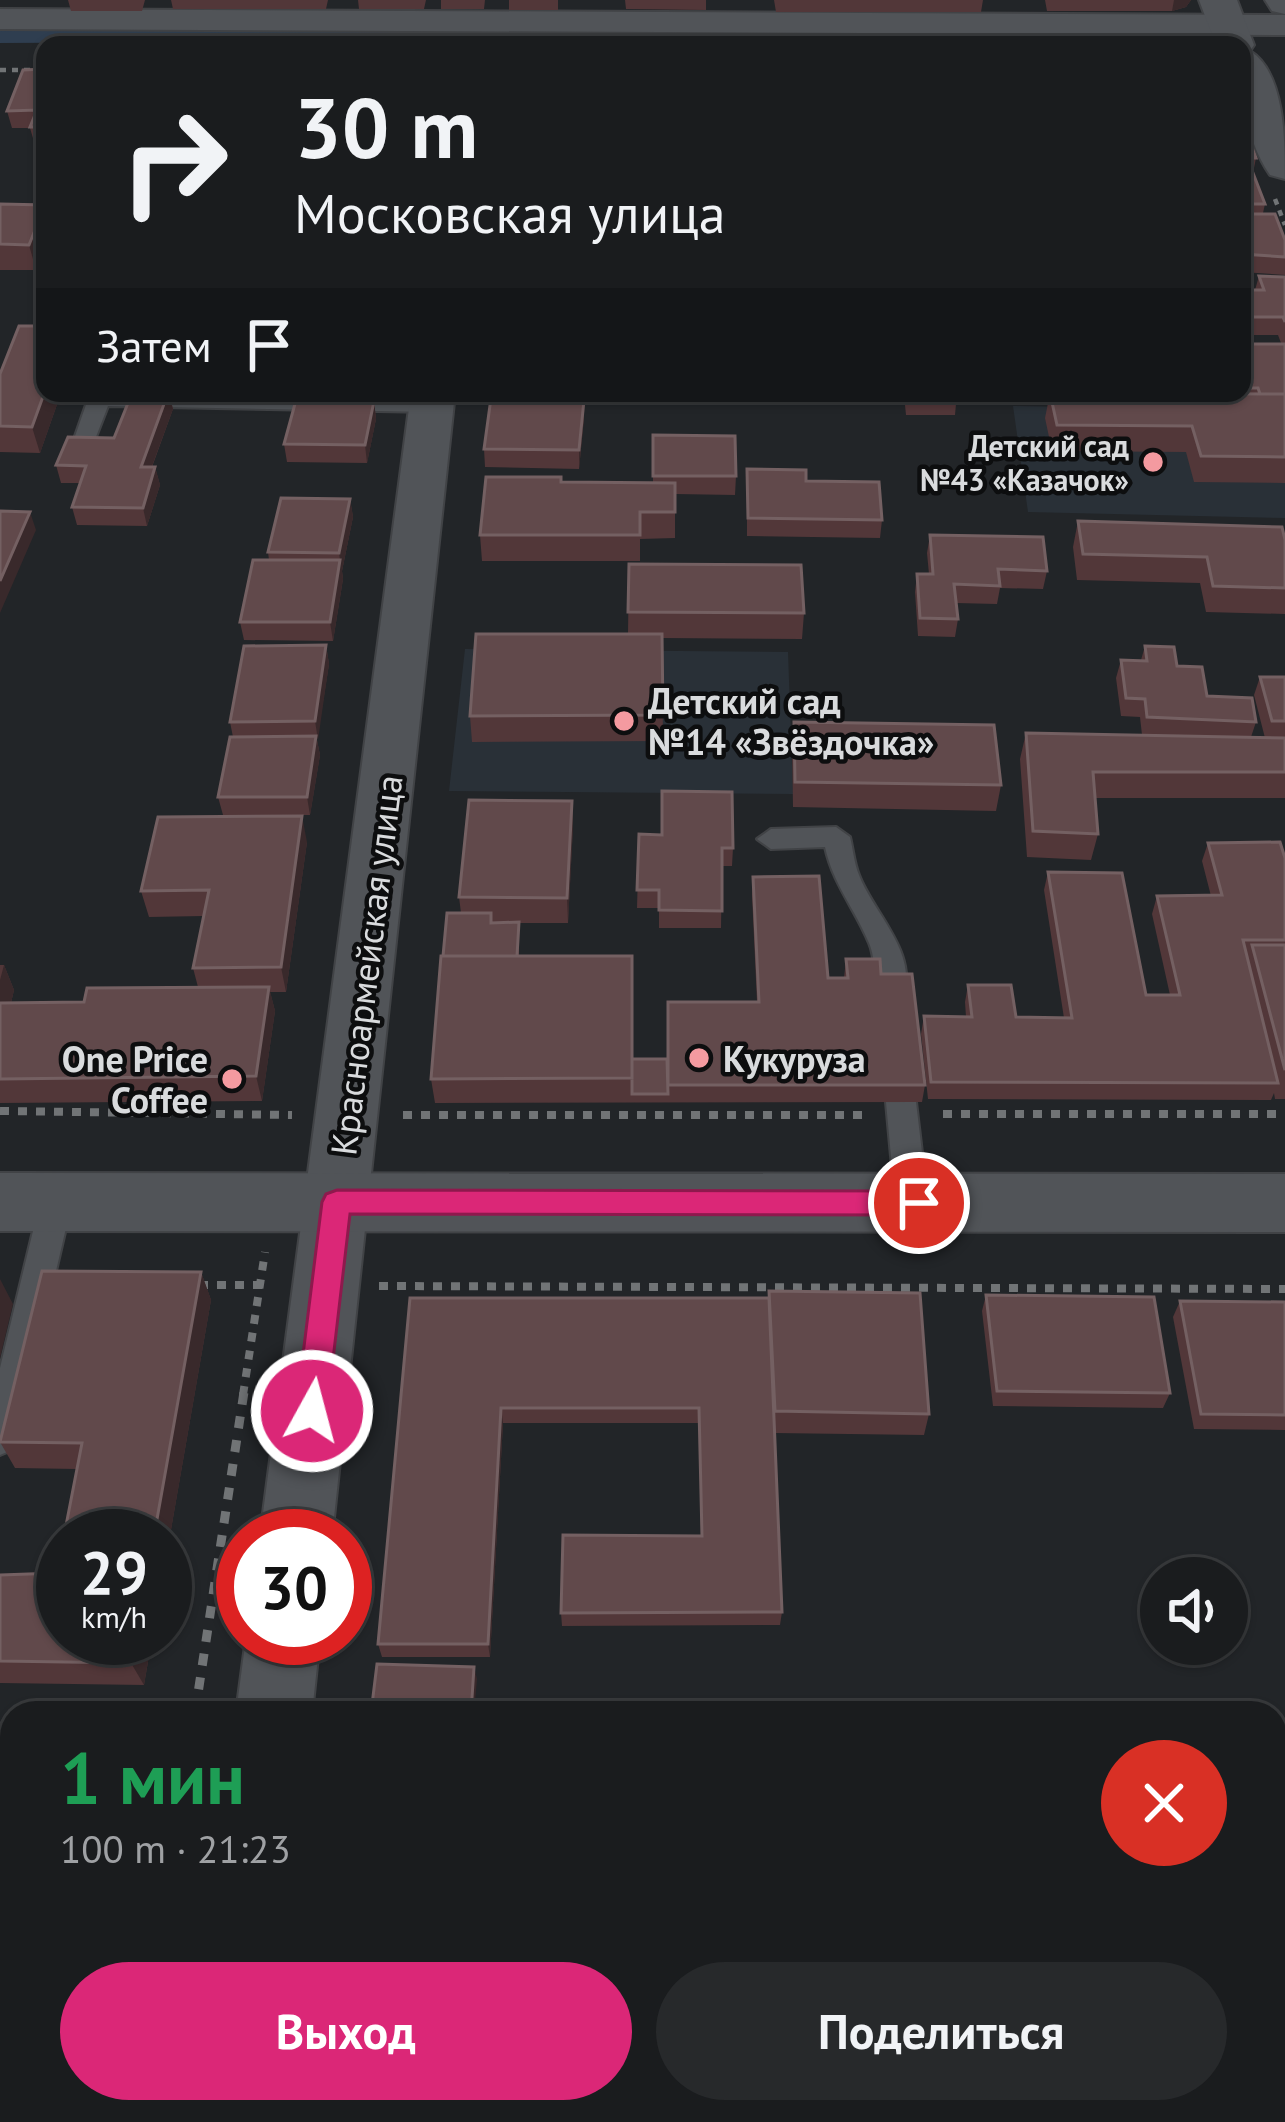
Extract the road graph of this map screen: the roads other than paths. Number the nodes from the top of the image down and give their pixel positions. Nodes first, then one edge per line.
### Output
1 (0, 19) edge
2 (1285, 25) edge
3 (476, 32) edge
4 (1082, 36) edge
5 (1237, 36) edge
6 (1251, 44) edge
7 (1285, 56) edge
8 (1251, 82) edge
9 (1285, 166) edge
10 (98, 402) edge
11 (433, 402) edge
12 (84, 442) edge
13 (771, 839) dead end
14 (891, 992) edge
15 (342, 1165) junction
16 (1285, 1178) edge
17 (18, 1194) edge
18 (1285, 1203) edge
19 (0, 1439) edge
20 (299, 1509) edge
21 (280, 1665) edge
22 (275, 1701) edge

1 - 3 street
2 - 5 street
3 - 4 street
6 - 7 street
8 - 9 main road
10 - 12 lane
11 - 15 street, Красноармейская улица
13 - 14 lane
15 - 16 main road
15 - 17 main road
15 - 18 main road
15 - 20 street, Красноармейская улица
17 - 19 lane
21 - 22 street

